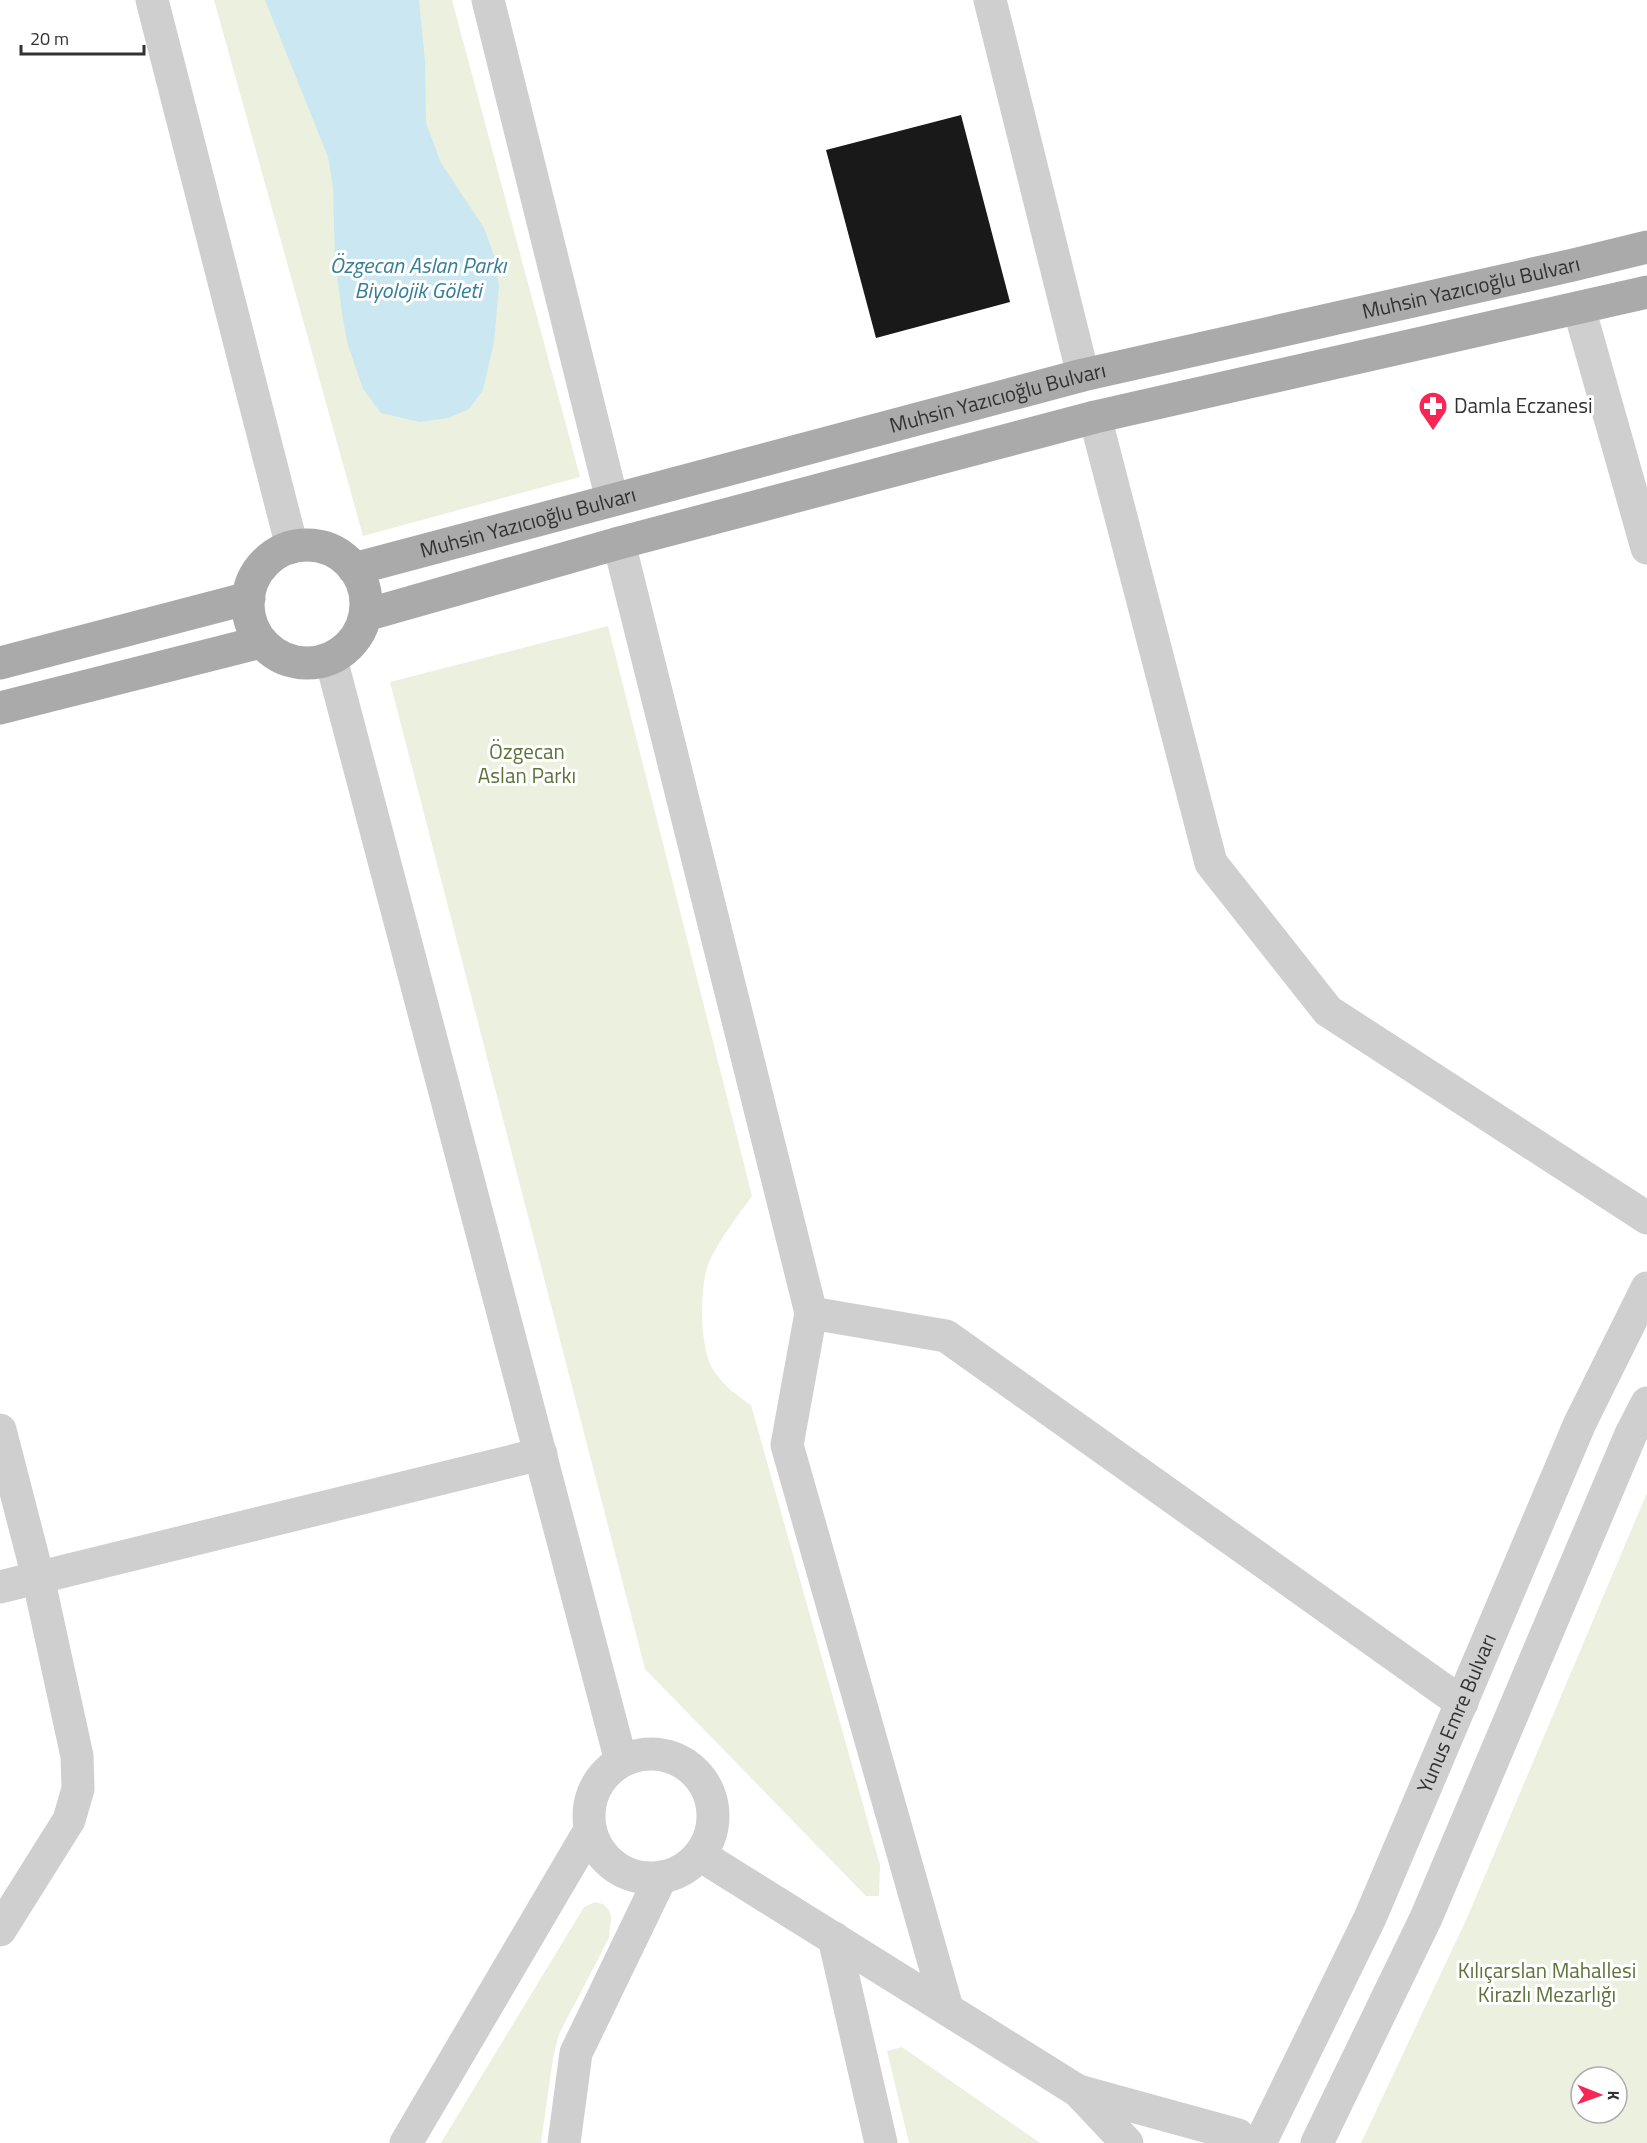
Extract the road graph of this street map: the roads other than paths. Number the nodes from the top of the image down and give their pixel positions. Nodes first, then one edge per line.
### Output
1 (152, 0) edge
2 (488, 0) edge
3 (990, 0) edge
4 (1647, 247) edge
5 (1647, 292) edge
6 (1579, 308) junction
7 (1083, 375) junction
8 (1095, 417) junction
9 (612, 500) junction
10 (619, 543) junction
11 (292, 547) junction
12 (1647, 548) edge
13 (354, 569) junction
14 (249, 598) junction
15 (366, 615) junction
16 (261, 642) junction
17 (332, 659) junction
18 (0, 663) edge
19 (0, 708) edge
20 (1647, 1218) edge
21 (1647, 1288) edge
22 (811, 1312) junction
23 (1647, 1403) edge
24 (0, 1430) edge
25 (542, 1454) junction
26 (38, 1577) junction
27 (0, 1587) edge
28 (1462, 1704) junction
29 (621, 1761) junction
30 (590, 1830) junction
31 (700, 1855) junction
32 (661, 1877) junction
33 (0, 1930) edge
34 (834, 1938) junction
35 (947, 2008) junction
36 (1078, 2091) junction
37 (1249, 2140) edge
38 (406, 2143) edge
39 (564, 2143) edge
40 (881, 2143) edge
41 (1127, 2143) edge
42 (1317, 2143) edge

1 - 11 street
2 - 9 street
3 - 7 street
4 - 7 main road, Muhsin Yazıcıoğlu Bulvarı
5 - 6 main road
6 - 8 main road
6 - 12 street
7 - 9 main road, Muhsin Yazıcıoğlu Bulvarı
8 - 10 main road
8 - 20 street
9 - 13 main road, Muhsin Yazıcıoğlu Bulvarı
10 - 15 main road
10 - 22 street
11 - 13 main road
11 - 14 main road
13 - 15 main road
14 - 16 main road
14 - 18 main road
15 - 17 main road
16 - 17 main road
16 - 19 main road
17 - 25 street
21 - 28 street, Yunus Emre Bulvarı
22 - 28 street
22 - 35 street
23 - 42 street
24 - 26 street
25 - 26 street
25 - 29 street
26 - 27 street
26 - 33 street
28 - 37 street, Yunus Emre Bulvarı
29 - 30 street
29 - 31 street
30 - 32 street
30 - 38 street
31 - 32 street
31 - 34 street
32 - 39 street
34 - 35 street
34 - 40 street
35 - 36 street
36 - 37 street
36 - 41 street

